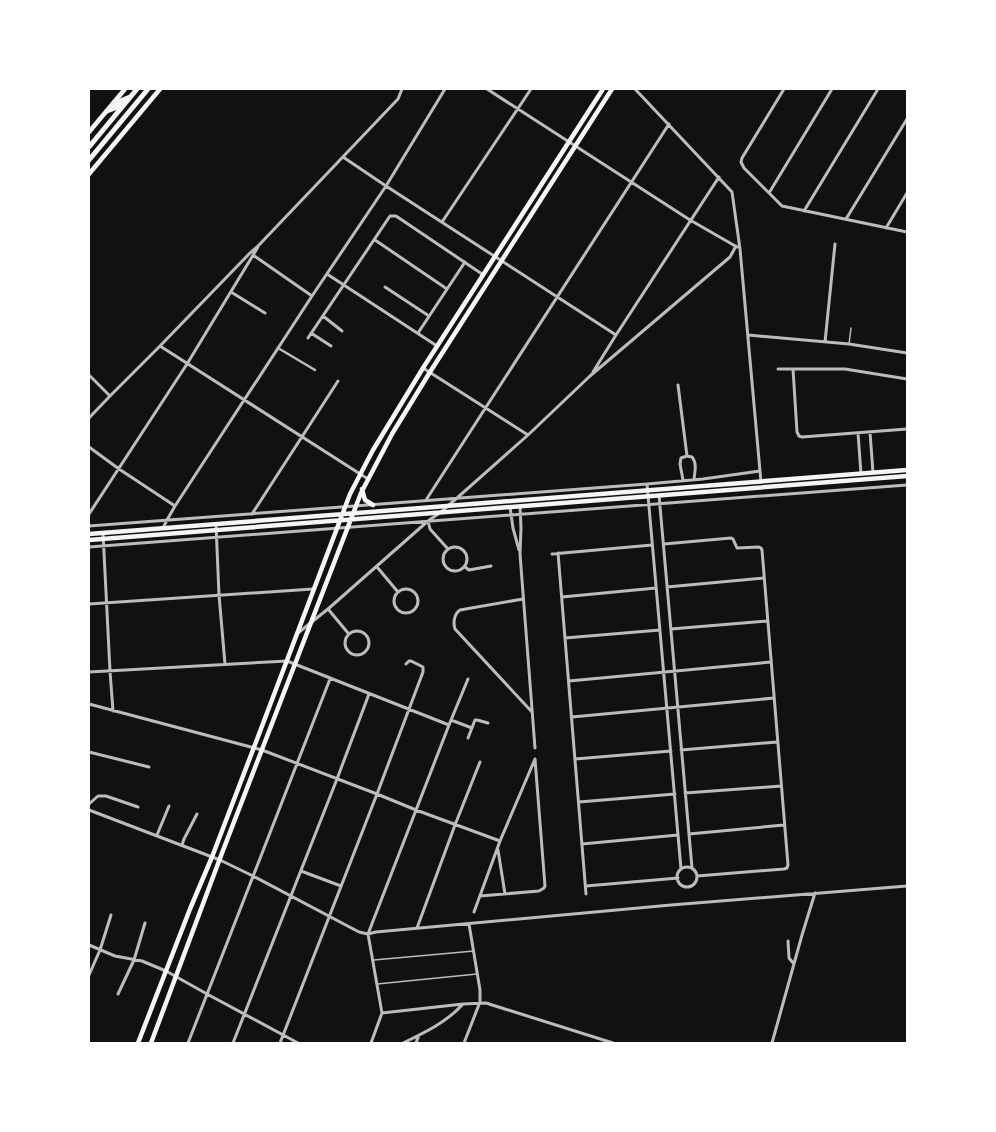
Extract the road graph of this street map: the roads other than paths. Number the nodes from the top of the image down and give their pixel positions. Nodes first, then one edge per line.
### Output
1 (125, 89) edge
2 (137, 89) edge
3 (148, 89) edge
4 (160, 89) edge
5 (402, 89) edge
6 (445, 89) edge
7 (487, 89) edge
8 (531, 89) edge
9 (603, 89) edge
10 (612, 89) edge
11 (635, 89) edge
12 (784, 89) edge
13 (832, 89) edge
14 (878, 89) edge
15 (131, 97) junction
16 (140, 99) junction
17 (112, 104) junction
18 (147, 104) junction
19 (124, 105) junction
20 (518, 108) junction
21 (107, 111) junction
22 (907, 118) edge
23 (669, 124) junction
24 (89, 132) edge
25 (568, 142) junction
26 (576, 146) junction
27 (89, 147) edge
28 (343, 157) junction
29 (89, 160) edge
30 (89, 174) edge
31 (719, 177) junction
32 (631, 182) junction
33 (386, 186) junction
34 (769, 193) junction
35 (907, 193) edge
36 (804, 210) junction
37 (846, 219) junction
38 (690, 220) junction
39 (442, 222) junction
40 (886, 228) junction
41 (907, 232) edge
42 (375, 240) junction
43 (835, 244) dead end
44 (259, 245) junction
45 (736, 246) junction
46 (740, 249) junction
47 (250, 253) junction
48 (253, 255) junction
49 (494, 256) junction
50 (501, 261) junction
51 (465, 262) junction
52 (327, 274) junction
53 (482, 274) junction
54 (344, 285) junction
55 (385, 287) dead end
56 (447, 289) junction
57 (232, 292) junction
58 (312, 296) junction
59 (557, 297) junction
60 (265, 313) dead end
61 (323, 316) junction
62 (429, 316) junction
63 (851, 328) dead end
64 (342, 331) dead end
65 (311, 333) junction
66 (418, 334) junction
67 (616, 334) junction
68 (748, 335) junction
69 (308, 338) dead end
70 (825, 342) junction
71 (849, 344) junction
72 (160, 346) junction
73 (331, 346) dead end
74 (437, 346) junction
75 (278, 348) junction
76 (907, 353) edge
77 (187, 364) junction
78 (423, 368) junction
79 (778, 369) dead end
80 (793, 369) junction
81 (315, 370) dead end
82 (430, 372) junction
83 (89, 375) edge
84 (590, 376) junction
85 (907, 379) edge
86 (338, 381) dead end
87 (678, 385) dead end
88 (110, 396) junction
89 (243, 400) junction
90 (486, 408) junction
91 (89, 418) edge
92 (907, 429) edge
93 (870, 432) junction
94 (858, 433) junction
95 (528, 434) junction
96 (301, 437) junction
97 (89, 448) edge
98 (687, 456) junction
99 (119, 469) junction
100 (907, 470) edge
101 (760, 471) junction
102 (873, 473) junction
103 (861, 474) junction
104 (360, 475) junction
105 (907, 476) edge
106 (368, 479) junction
107 (694, 479) junction
108 (874, 479) junction
109 (683, 480) junction
110 (688, 480) junction
111 (862, 480) junction
112 (761, 482) junction
113 (826, 482) junction
114 (658, 483) junction
115 (647, 484) junction
116 (907, 485) edge
117 (688, 487) junction
118 (761, 488) junction
119 (362, 489) junction
120 (659, 490) junction
121 (648, 491) junction
122 (826, 491) junction
123 (659, 495) junction
124 (648, 496) junction
125 (457, 498) junction
126 (426, 500) junction
127 (520, 503) junction
128 (509, 504) junction
129 (660, 504) junction
130 (373, 505) junction
131 (649, 505) junction
132 (175, 506) junction
133 (355, 506) junction
134 (448, 506) junction
135 (345, 507) junction
136 (441, 512) junction
137 (89, 514) edge
138 (252, 514) junction
139 (352, 514) junction
140 (520, 514) junction
141 (342, 515) junction
142 (511, 515) junction
143 (350, 519) junction
144 (167, 520) junction
145 (340, 520) junction
146 (428, 521) junction
147 (89, 526) edge
148 (216, 527) junction
149 (347, 527) junction
150 (338, 528) junction
151 (513, 528) junction
152 (521, 528) junction
153 (162, 531) junction
154 (89, 534) edge
155 (103, 536) junction
156 (217, 537) junction
157 (89, 540) edge
158 (664, 544) junction
159 (652, 545) junction
160 (103, 546) junction
161 (89, 547) edge
162 (448, 549) junction
163 (558, 553) junction
164 (520, 554) junction
165 (552, 554) dead end
166 (491, 566) dead end
167 (377, 567) junction
168 (465, 567) junction
169 (764, 578) junction
170 (667, 587) junction
171 (656, 588) junction
172 (314, 589) junction
173 (398, 592) junction
174 (220, 595) junction
175 (562, 597) junction
176 (524, 599) junction
177 (106, 603) junction
178 (89, 604) edge
179 (328, 609) junction
180 (767, 620) junction
181 (310, 624) junction
182 (671, 629) junction
183 (660, 630) junction
184 (298, 632) junction
185 (348, 634) junction
186 (565, 638) junction
187 (287, 661) junction
188 (771, 662) junction
189 (226, 664) junction
190 (295, 664) junction
191 (406, 664) dead end
192 (110, 671) junction
193 (674, 671) junction
194 (89, 672) edge
195 (664, 672) junction
196 (330, 678) junction
197 (468, 679) dead end
198 (569, 681) junction
199 (369, 694) junction
200 (774, 698) junction
201 (89, 704) edge
202 (678, 707) junction
203 (667, 708) junction
204 (409, 709) junction
205 (113, 711) junction
206 (532, 712) junction
207 (572, 717) junction
208 (451, 720) junction
209 (488, 723) dead end
210 (449, 725) junction
211 (472, 728) junction
212 (468, 738) dead end
213 (777, 742) junction
214 (254, 748) junction
215 (535, 748) dead end
216 (262, 750) junction
217 (681, 750) junction
218 (671, 751) junction
219 (89, 752) edge
220 (575, 759) junction
221 (480, 762) dead end
222 (297, 764) junction
223 (149, 767) dead end
224 (337, 779) junction
225 (781, 786) junction
226 (685, 793) junction
227 (377, 794) junction
228 (675, 794) junction
229 (579, 802) junction
230 (89, 804) edge
231 (169, 806) dead end
232 (138, 807) dead end
233 (89, 810) edge
234 (416, 810) junction
235 (197, 814) dead end
236 (455, 824) junction
237 (784, 825) junction
238 (689, 834) junction
239 (157, 835) junction
240 (678, 835) junction
241 (500, 841) junction
242 (582, 844) junction
243 (182, 845) junction
244 (498, 848) junction
245 (212, 857) junction
246 (220, 860) junction
247 (692, 868) junction
248 (681, 869) junction
249 (301, 871) junction
250 (253, 876) junction
251 (697, 876) junction
252 (678, 878) junction
253 (341, 886) junction
254 (586, 886) junction
255 (907, 886) edge
256 (815, 893) junction
257 (506, 894) junction
258 (586, 894) dead end
259 (480, 896) junction
260 (291, 897) junction
261 (474, 912) dead end
262 (111, 915) dead end
263 (329, 917) junction
264 (145, 923) dead end
265 (469, 924) junction
266 (417, 928) junction
267 (368, 934) junction
268 (788, 941) dead end
269 (89, 945) edge
270 (100, 950) junction
271 (474, 951) junction
272 (134, 960) junction
273 (373, 960) junction
274 (794, 964) junction
275 (166, 971) junction
276 (477, 974) junction
277 (89, 975) edge
278 (176, 977) junction
279 (377, 984) junction
280 (118, 994) dead end
281 (207, 994) junction
282 (480, 1002) junction
283 (463, 1004) junction
284 (382, 1013) junction
285 (245, 1014) junction
286 (283, 1035) junction
287 (419, 1035) junction
288 (138, 1043) edge
289 (151, 1043) edge
290 (188, 1043) edge
291 (234, 1043) edge
292 (280, 1043) edge
293 (298, 1043) edge
294 (371, 1043) edge
295 (403, 1043) edge
296 (416, 1043) edge
297 (464, 1043) edge
298 (613, 1043) edge
299 (772, 1043) edge

1 - 17 main road
2 - 15 main road
3 - 16 main road
4 - 18 main road
5 - 28 street
6 - 33 street
7 - 20 street
8 - 20 street
9 - 25 main road
10 - 26 main road
11 - 23 street
12 - 34 street
13 - 34 street
14 - 36 street
15 - 17 main road
15 - 19 main road
16 - 18 main road
16 - 29 main road
17 - 21 main road
18 - 30 main road
19 - 21 main road
19 - 27 main road
20 - 25 street
20 - 39 street
21 - 24 main road
22 - 37 street
23 - 31 street
23 - 32 street
25 - 26 street
25 - 49 main road
26 - 32 street
26 - 50 main road
28 - 33 street
28 - 44 street
31 - 38 street
31 - 46 street
32 - 38 street
32 - 59 street
33 - 39 street
33 - 52 street
34 - 36 street
35 - 40 street
36 - 37 street
37 - 40 street
38 - 45 street
38 - 67 street
39 - 49 street
40 - 41 street
42 - 51 street
42 - 54 street
42 - 56 street
43 - 70 street
44 - 47 street
44 - 48 street
45 - 46 street
45 - 84 street
46 - 68 street
47 - 48 street
47 - 72 street
48 - 57 street
48 - 58 street
49 - 50 street
49 - 53 main road
50 - 59 street
50 - 82 main road
51 - 53 street
51 - 56 street
52 - 54 street
52 - 58 street
53 - 74 main road
54 - 61 street
54 - 66 street
55 - 62 street
56 - 62 street
57 - 60 street
57 - 77 street
58 - 75 street
59 - 67 street
59 - 90 street
61 - 64 street
61 - 65 street
62 - 66 street
63 - 71 lane
65 - 69 street
65 - 73 street
66 - 74 street
67 - 84 street
68 - 70 street
68 - 101 street
70 - 71 street
71 - 76 street
72 - 77 street
72 - 88 street
74 - 78 main road
75 - 81 street
75 - 89 street
77 - 89 street
77 - 99 street
78 - 82 street
78 - 104 main road
79 - 80 street
80 - 85 street
80 - 94 street
82 - 90 street
82 - 106 main road
83 - 88 street
84 - 95 street
86 - 96 street
87 - 98 street
88 - 91 street
89 - 96 street
89 - 132 street
90 - 95 street
90 - 126 street
92 - 93 street
93 - 94 street
93 - 102 street
94 - 103 street
95 - 125 street
96 - 104 street
96 - 138 street
97 - 99 street
98 - 107 street
98 - 109 street
99 - 132 street
99 - 137 street
100 - 102 main road
101 - 107 street
101 - 112 street
102 - 103 main road
102 - 108 street
103 - 111 street
103 - 112 main road
104 - 106 street
104 - 135 main road
105 - 108 main road
106 - 119 main road
107 - 110 street
108 - 111 main road
109 - 110 street
109 - 114 street
110 - 117 street
111 - 113 main road
112 - 117 main road
112 - 118 street
113 - 118 main road
113 - 122 street
114 - 115 street
114 - 120 street
115 - 121 street
115 - 125 street
116 - 122 street
117 - 120 main road
118 - 123 main road
119 - 130 main road
119 - 133 main road
120 - 121 main road
120 - 123 street
121 - 124 street
121 - 127 main road
122 - 129 street
123 - 124 main road
123 - 129 street
124 - 127 main road
124 - 131 street
125 - 126 street
125 - 134 street
126 - 130 street
127 - 128 main road
127 - 140 street
128 - 134 main road
128 - 136 main road
128 - 142 street
129 - 131 street
129 - 158 street
130 - 133 street
131 - 140 street
131 - 159 street
132 - 144 street
133 - 135 street
133 - 139 main road
134 - 136 street
134 - 139 main road
135 - 138 street
135 - 141 main road
136 - 143 main road
136 - 146 street
138 - 144 street
139 - 141 main road
139 - 143 main road
140 - 142 street
140 - 152 street
141 - 145 main road
141 - 148 main road
142 - 146 street
142 - 151 street
143 - 145 main road
143 - 149 main road
144 - 147 street
144 - 153 street
145 - 148 main road
145 - 150 main road
146 - 149 street
146 - 162 street
146 - 167 street
148 - 153 main road
148 - 156 street
149 - 150 street
149 - 181 main road
150 - 156 street
150 - 172 main road
151 - 152 street
151 - 164 street
152 - 164 street
153 - 155 main road
154 - 155 main road
155 - 157 main road
155 - 160 street
156 - 160 street
156 - 174 street
158 - 169 street
158 - 170 street
159 - 163 street
159 - 171 street
160 - 161 street
160 - 177 street
162 - 168 street
162 - 168 street
163 - 165 street
163 - 175 street
164 - 176 street
166 - 168 street
167 - 173 street
167 - 179 street
169 - 170 street
169 - 180 street
170 - 182 street
171 - 175 street
171 - 183 street
172 - 174 street
172 - 184 main road
173 - 173 street
174 - 177 street
174 - 189 street
175 - 186 street
176 - 206 street
176 - 206 street
177 - 178 street
177 - 192 street
179 - 181 street
179 - 185 street
180 - 182 street
180 - 188 street
181 - 184 street
181 - 190 main road
182 - 193 street
183 - 186 street
183 - 195 street
184 - 187 main road
185 - 185 street
186 - 198 street
187 - 189 street
187 - 190 street
187 - 214 main road
188 - 193 street
188 - 200 street
189 - 192 street
190 - 196 street
190 - 216 main road
191 - 204 street
192 - 194 street
192 - 205 street
193 - 195 street
193 - 202 street
195 - 198 street
195 - 203 street
196 - 199 street
196 - 222 street
197 - 208 street
198 - 207 street
199 - 204 street
199 - 224 street
200 - 202 street
200 - 213 street
201 - 205 street
202 - 203 street
202 - 217 street
203 - 207 street
203 - 218 street
204 - 210 street
204 - 227 street
205 - 214 street
206 - 215 street
207 - 220 street
208 - 210 street
208 - 211 street
209 - 211 street
210 - 234 street
211 - 212 street
213 - 217 street
213 - 225 street
214 - 216 street
214 - 245 main road
216 - 222 street
216 - 246 main road
217 - 226 street
218 - 220 street
218 - 228 street
219 - 223 street
220 - 229 street
221 - 236 street
222 - 224 street
222 - 250 street
224 - 227 street
224 - 249 street
225 - 226 street
225 - 237 street
226 - 238 street
227 - 234 street
227 - 253 street
228 - 229 street
228 - 240 street
229 - 242 street
230 - 232 street
231 - 239 street
233 - 239 street
234 - 236 street
234 - 267 street
235 - 243 street
236 - 241 street
236 - 266 street
237 - 238 street
237 - 251 street
238 - 247 street
239 - 243 street
240 - 242 street
240 - 248 street
241 - 244 street
241 - 257 street
242 - 254 street
243 - 245 street
244 - 257 street
244 - 259 street
245 - 246 street
245 - 275 main road
246 - 250 street
246 - 278 main road
247 - 248 street
247 - 251 street
248 - 252 street
249 - 253 street
249 - 260 street
250 - 260 street
250 - 281 street
251 - 252 street
252 - 254 street
253 - 263 street
254 - 258 street
255 - 256 street
256 - 265 street
256 - 274 street
257 - 259 street
259 - 261 street
260 - 263 street
260 - 285 street
262 - 270 street
263 - 267 street
263 - 286 street
264 - 272 street
265 - 266 street
265 - 271 street
266 - 267 street
267 - 273 street
268 - 274 street
269 - 270 street
270 - 272 street
270 - 277 street
271 - 273 lane
271 - 276 street
272 - 275 street
272 - 280 street
273 - 279 street
274 - 299 street
275 - 278 street
275 - 288 main road
276 - 279 lane
276 - 282 street
278 - 281 street
278 - 289 main road
279 - 284 street
281 - 285 street
281 - 290 street
282 - 283 street
282 - 297 street
282 - 298 street
283 - 284 street
283 - 287 street
284 - 294 street
285 - 286 street
285 - 291 street
286 - 292 street
286 - 293 street
287 - 295 street
287 - 296 street

